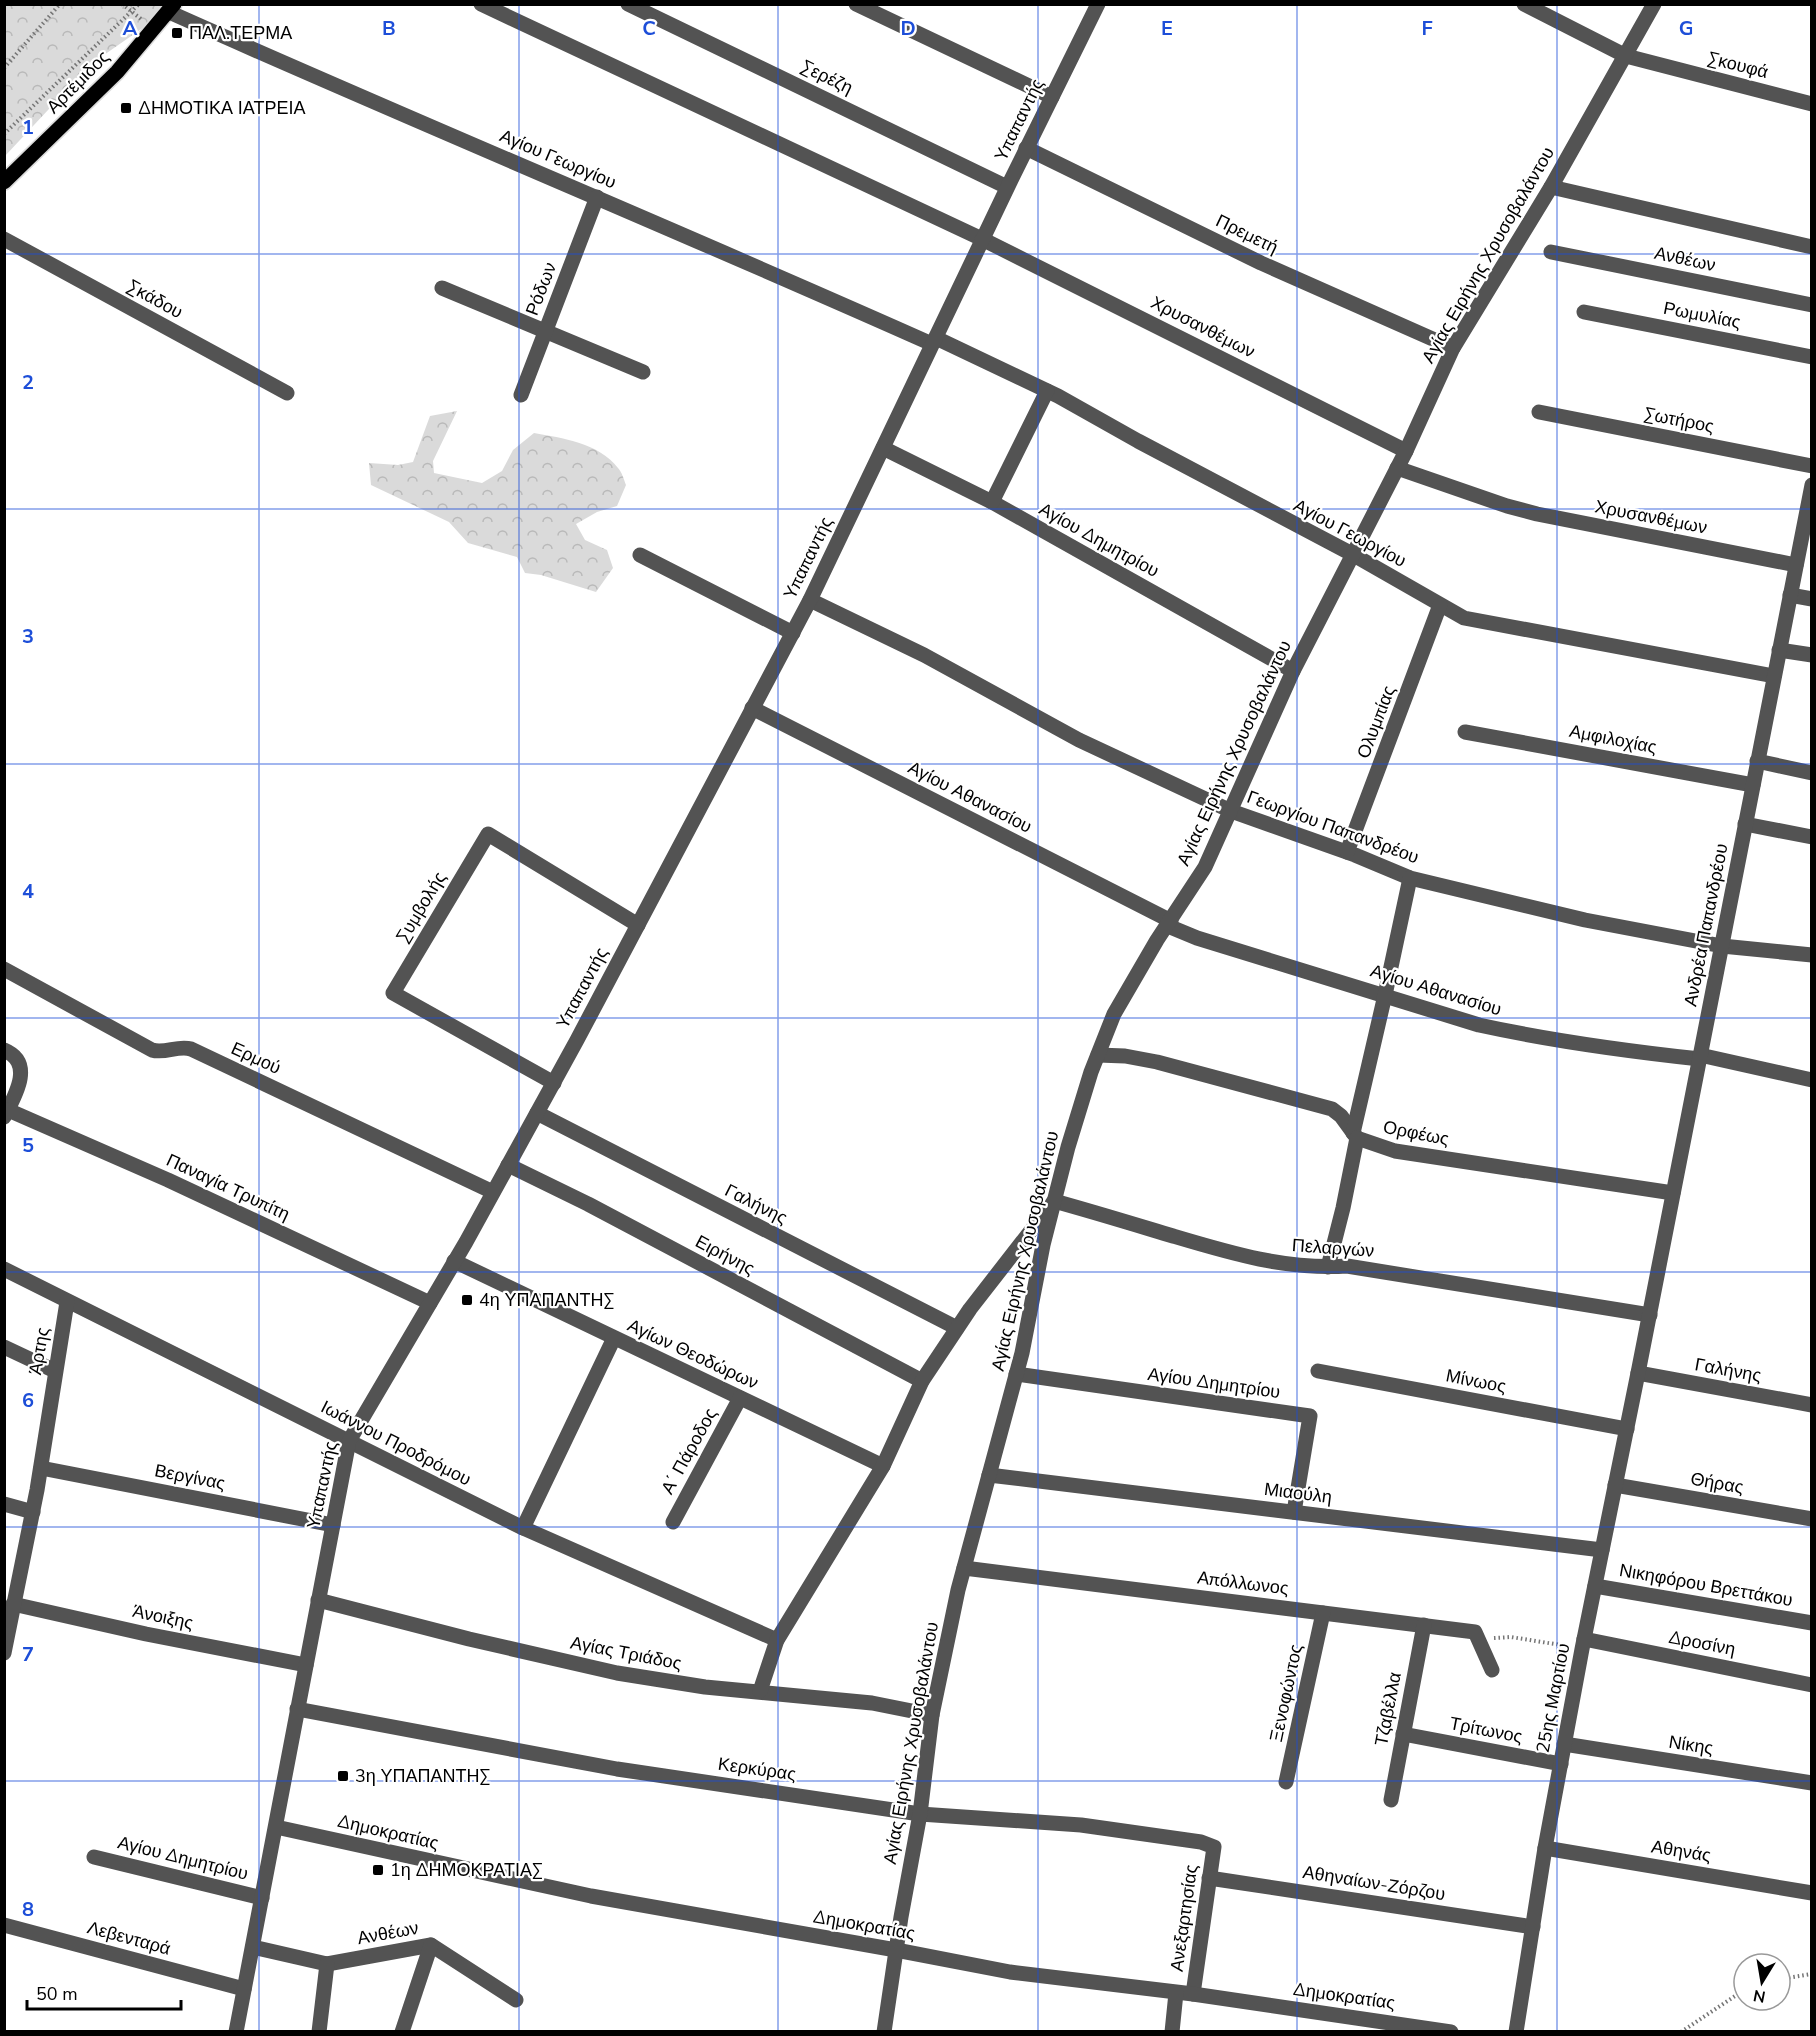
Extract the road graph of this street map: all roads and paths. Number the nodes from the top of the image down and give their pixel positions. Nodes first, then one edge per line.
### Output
1 (60, 4) edge
2 (140, 4) edge
3 (481, 4) edge
4 (628, 4) edge
5 (856, 4) edge
6 (1098, 4) edge
7 (1524, 4) edge
8 (1654, 4) edge
9 (171, 8) edge
10 (1626, 56) junction
11 (4, 68) edge
12 (1052, 97) junction
13 (1812, 104) edge
14 (4, 134) edge
15 (1026, 148) junction
16 (4, 182) edge
17 (1007, 187) junction
18 (1551, 187) junction
19 (597, 197) junction
20 (4, 239) edge
21 (982, 239) junction
22 (1812, 247) edge
23 (1551, 252) dead end
24 (442, 288) dead end
25 (1812, 305) edge
26 (1584, 312) dead end
27 (546, 331) junction
28 (934, 341) junction
29 (1453, 348) junction
30 (1812, 357) edge
31 (643, 372) dead end
32 (1047, 392) junction
33 (287, 393) dead end
34 (521, 395) dead end
35 (1539, 412) dead end
36 (883, 448) junction
37 (1406, 451) junction
38 (1812, 466) edge
39 (1397, 468) junction
40 (1812, 484) edge
41 (992, 502) junction
42 (1352, 554) junction
43 (640, 555) dead end
44 (1796, 566) junction
45 (1790, 595) junction
46 (1812, 599) edge
47 (810, 600) junction
48 (1440, 605) junction
49 (793, 633) junction
50 (1779, 650) junction
51 (1812, 655) edge
52 (1293, 671) junction
53 (1774, 676) junction
54 (752, 708) junction
55 (1465, 732) dead end
56 (1757, 761) junction
57 (1812, 772) edge
58 (1753, 785) junction
59 (1231, 811) junction
60 (1745, 824) junction
61 (1812, 837) edge
62 (1347, 852) junction
63 (1410, 878) junction
64 (1169, 923) junction
65 (638, 925) junction
66 (1722, 946) junction
67 (1812, 955) edge
68 (4, 969) edge
69 (1385, 995) junction
70 (4, 1050) edge
71 (1098, 1055) junction
72 (1700, 1057) junction
73 (1812, 1080) edge
74 (554, 1083) junction
75 (537, 1113) junction
76 (6, 1114) edge
77 (1355, 1136) junction
78 (508, 1165) junction
79 (493, 1192) junction
80 (1673, 1193) junction
81 (1054, 1201) junction
82 (454, 1261) junction
83 (1328, 1267) junction
84 (4, 1269) edge
85 (67, 1302) junction
86 (430, 1303) junction
87 (1650, 1315) junction
88 (957, 1328) junction
89 (614, 1338) junction
90 (4, 1347) edge
91 (55, 1371) junction
92 (1318, 1371) dead end
93 (1638, 1373) junction
94 (1016, 1374) junction
95 (922, 1382) junction
96 (740, 1398) junction
97 (1812, 1405) edge
98 (1627, 1429) junction
99 (349, 1441) junction
100 (883, 1466) junction
101 (40, 1468) junction
102 (989, 1475) junction
103 (1615, 1485) junction
104 (4, 1504) edge
105 (33, 1512) junction
106 (1294, 1512) junction
107 (1812, 1519) edge
108 (672, 1522) dead end
109 (333, 1525) junction
110 (523, 1528) junction
111 (1602, 1550) junction
112 (964, 1568) junction
113 (1595, 1586) junction
114 (318, 1600) junction
115 (13, 1604) junction
116 (1323, 1613) junction
117 (1812, 1623) edge
118 (1424, 1625) junction
119 (777, 1640) junction
120 (1479, 1640) junction
121 (1583, 1644) junction
122 (4, 1653) edge
123 (306, 1665) junction
124 (1492, 1670) dead end
125 (1812, 1684) edge
126 (760, 1691) junction
127 (297, 1709) junction
128 (932, 1715) junction
129 (1403, 1734) junction
130 (1564, 1744) junction
131 (1561, 1764) junction
132 (1286, 1782) dead end
133 (1812, 1784) edge
134 (1391, 1800) dead end
135 (920, 1814) junction
136 (276, 1827) junction
137 (1214, 1847) joint
138 (1545, 1848) junction
139 (94, 1857) dead end
140 (1209, 1878) junction
141 (1812, 1893) edge
142 (262, 1898) junction
143 (4, 1925) edge
144 (1533, 1927) junction
145 (431, 1945) junction
146 (253, 1947) junction
147 (896, 1950) junction
148 (327, 1964) junction
149 (1812, 1974) edge
150 (1792, 1976) edge
151 (244, 1989) junction
152 (1176, 1993) junction
153 (1193, 1994) junction
154 (1732, 1998) edge
155 (516, 2000) dead end
156 (236, 2031) edge
157 (319, 2031) edge
158 (402, 2031) edge
159 (884, 2031) edge
160 (1172, 2031) edge
161 (1451, 2031) edge
162 (1515, 2031) edge
163 (1681, 2031) edge

1 - 11 path
2 - 14 path
3 - 21 street, Χρυσανθέμων
4 - 17 street, Σερέζη
5 - 12 street
6 - 12 street, Υπαπαντής
7 - 10 street, Σκουφά
8 - 10 street, Αγίας Ειρήνης Χρυσοβαλάντου
9 - 16 main road, Αρτέμιδος
9 - 19 street, Αγίου Γεωργίου
10 - 13 street, Σκουφά
10 - 18 street, Αγίας Ειρήνης Χρυσοβαλάντου
12 - 15 street, Υπαπαντής
15 - 17 street, Υπαπαντής
15 - 29 street, Πρεμετή
17 - 21 street, Υπαπαντής
18 - 22 street
18 - 29 street, Αγίας Ειρήνης Χρυσοβαλάντου
19 - 27 street, Ρόδων
19 - 28 street, Αγίου Γεωργίου
20 - 33 street, Σκάδου
21 - 28 street, Υπαπαντής
21 - 37 street, Χρυσανθέμων
23 - 25 street, Ανθέων
24 - 27 street
26 - 30 street, Ρωμυλίας
27 - 31 street
27 - 34 street, Ρόδων
28 - 32 street, Αγίου Γεωργίου
28 - 36 street, Υπαπαντής
29 - 37 street, Αγίας Ειρήνης Χρυσοβαλάντου
32 - 41 street
32 - 42 street, Αγίου Γεωργίου
35 - 38 street, Σωτήρος
36 - 41 street, Αγίου Δημητρίου
36 - 47 street, Υπαπαντής
37 - 39 street, Αγίας Ειρήνης Χρυσοβαλάντου
39 - 42 street, Αγίας Ειρήνης Χρυσοβαλάντου
39 - 44 street, Χρυσανθέμων
40 - 44 street, Ανδρέα Παπανδρέου
41 - 52 street, Αγίου Δημητρίου
42 - 48 street, Αγίου Γεωργίου
42 - 52 street, Αγίας Ειρήνης Χρυσοβαλάντου
43 - 49 street
44 - 45 street, Ανδρέα Παπανδρέου
45 - 46 street
45 - 50 street, Ανδρέα Παπανδρέου
47 - 49 street, Υπαπαντής
47 - 59 street, Γεωργίου Παπανδρέου
48 - 53 street, Αγίου Γεωργίου
48 - 62 street, Ολυμπίας
49 - 54 street, Υπαπαντής
50 - 51 street
50 - 53 street, Ανδρέα Παπανδρέου
52 - 59 street, Αγίας Ειρήνης Χρυσοβαλάντου
53 - 56 street, Ανδρέα Παπανδρέου
54 - 64 street, Αγίου Αθανασίου
54 - 65 street, Υπαπαντής
55 - 58 street, Αμφιλοχίας
56 - 57 street
56 - 58 street, Ανδρέα Παπανδρέου
58 - 60 street, Ανδρέα Παπανδρέου
59 - 62 street, Γεωργίου Παπανδρέου
59 - 64 street, Αγίας Ειρήνης Χρυσοβαλάντου
60 - 61 street
60 - 66 street, Ανδρέα Παπανδρέου
62 - 63 street, Γεωργίου Παπανδρέου
63 - 66 street, Γεωργίου Παπανδρέου
63 - 69 street
64 - 69 street, Αγίου Αθανασίου
64 - 71 street, Αγίας Ειρήνης Χρυσοβαλάντου
65 - 74 street, Υπαπαντής
65 - 74 street, Συμβολής
66 - 67 street, Γεωργίου Παπανδρέου
66 - 72 street, Ανδρέα Παπανδρέου
68 - 79 street, Ερμού
69 - 72 street, Αγίου Αθανασίου
69 - 77 street
70 - 76 street
71 - 77 street
71 - 81 street, Αγίας Ειρήνης Χρυσοβαλάντου
72 - 73 street, Αγίου Αθανασίου
72 - 80 street, Ανδρέα Παπανδρέου
74 - 75 street, Υπαπαντής
75 - 78 street, Υπαπαντής
75 - 88 street, Γαλήνης
76 - 86 street, Παναγία Τρυπίτη
77 - 80 street, Ορφέως
77 - 83 street
78 - 79 street, Υπαπαντής
78 - 95 street, Ειρήνης
79 - 82 street, Υπαπαντής
80 - 87 street, Ανδρέα Παπανδρέου
81 - 83 street, Πελαργών
81 - 88 street
81 - 94 street, Αγίας Ειρήνης Χρυσοβαλάντου
82 - 86 street, Υπαπαντής
82 - 89 street, Αγίων Θεοδώρων
83 - 87 street, Πελαργών
84 - 85 street, Ιωάννου Προδρόμου
85 - 91 street, Άρτης
85 - 99 street, Ιωάννου Προδρόμου
86 - 99 street, Υπαπαντής
87 - 93 street, Ανδρέα Παπανδρέου
88 - 95 street
89 - 96 street, Αγίων Θεοδώρων
89 - 110 street
90 - 91 street
91 - 101 street, Άρτης
92 - 98 street, Μίνωος
93 - 97 street, Γαλήνης
93 - 98 street, 25ης Μαρτίου
94 - 102 street, Αγίας Ειρήνης Χρυσοβαλάντου
94 - 106 street, Αγίου Δημητρίου
95 - 100 street
96 - 100 street, Αγίων Θεοδώρων
96 - 108 street, Α΄ Πάροδος
98 - 103 street, 25ης Μαρτίου
99 - 109 street, Υπαπαντής
99 - 110 street, Ιωάννου Προδρόμου
100 - 119 street
101 - 105 street, Άρτης
101 - 109 street, Βεργίνας
102 - 106 street, Μιαούλη
102 - 112 street, Αγίας Ειρήνης Χρυσοβαλάντου
103 - 107 street, Θήρας
103 - 111 street, 25ης Μαρτίου
104 - 105 street
105 - 115 street, Άρτης
106 - 111 street, Μιαούλη
109 - 114 street, Υπαπαντής
110 - 119 street, Ιωάννου Προδρόμου
111 - 113 street, 25ης Μαρτίου
112 - 116 street, Απόλλωνος
112 - 128 street, Αγίας Ειρήνης Χρυσοβαλάντου
113 - 117 street, Νικηφόρου Βρεττάκου
113 - 121 street, 25ης Μαρτίου
114 - 123 street, Υπαπαντής
114 - 126 street, Αγίας Τριάδος
115 - 122 street, Άρτης
115 - 123 street, Άνοιξης
116 - 118 street, Απόλλωνος
116 - 132 street, Ξενοφώντος
118 - 120 street, Απόλλωνος
118 - 129 street, Τζαβέλλα
119 - 126 street
120 - 121 path
120 - 124 street
121 - 125 street, Δροσίνη
121 - 130 street, 25ης Μαρτίου
123 - 127 street, Υπαπαντής
126 - 128 street, Αγίας Τριάδος
127 - 135 street, Κερκύρας
127 - 136 street, Υπαπαντής
128 - 135 street, Αγίας Ειρήνης Χρυσοβαλάντου
129 - 131 street, Τρίτωνος
129 - 134 street, Τζαβέλλα
130 - 131 street, 25ης Μαρτίου
130 - 133 street, Νίκης
131 - 138 street, 25ης Μαρτίου
135 - 137 street, Κερκύρας
135 - 147 street, Αγίας Ειρήνης Χρυσοβαλάντου
136 - 142 street, Υπαπαντής
136 - 147 street, Δημοκρατίας
137 - 140 street, Ανεξαρτησίας
138 - 141 street, Αθηνάς
138 - 144 street, 25ης Μαρτίου
139 - 142 street, Αγίου Δημητρίου
140 - 144 street, Αθηναίων-Ζόρζου
140 - 153 street, Ανεξαρτησίας
142 - 146 street, Υπαπαντής
143 - 151 street, Λεβενταρά
144 - 162 street, 25ης Μαρτίου
145 - 148 street, Ανθέων
145 - 155 street, Ανθέων
145 - 158 street
146 - 148 street, Ανθέων
146 - 151 street, Υπαπαντής
147 - 152 street, Δημοκρατίας
147 - 159 street
148 - 157 street
149 - 150 path
151 - 156 street, Υπαπαντής
152 - 153 street, Δημοκρατίας
152 - 160 street, Ανεξαρτησίας
153 - 161 street, Δημοκρατίας
154 - 163 path

